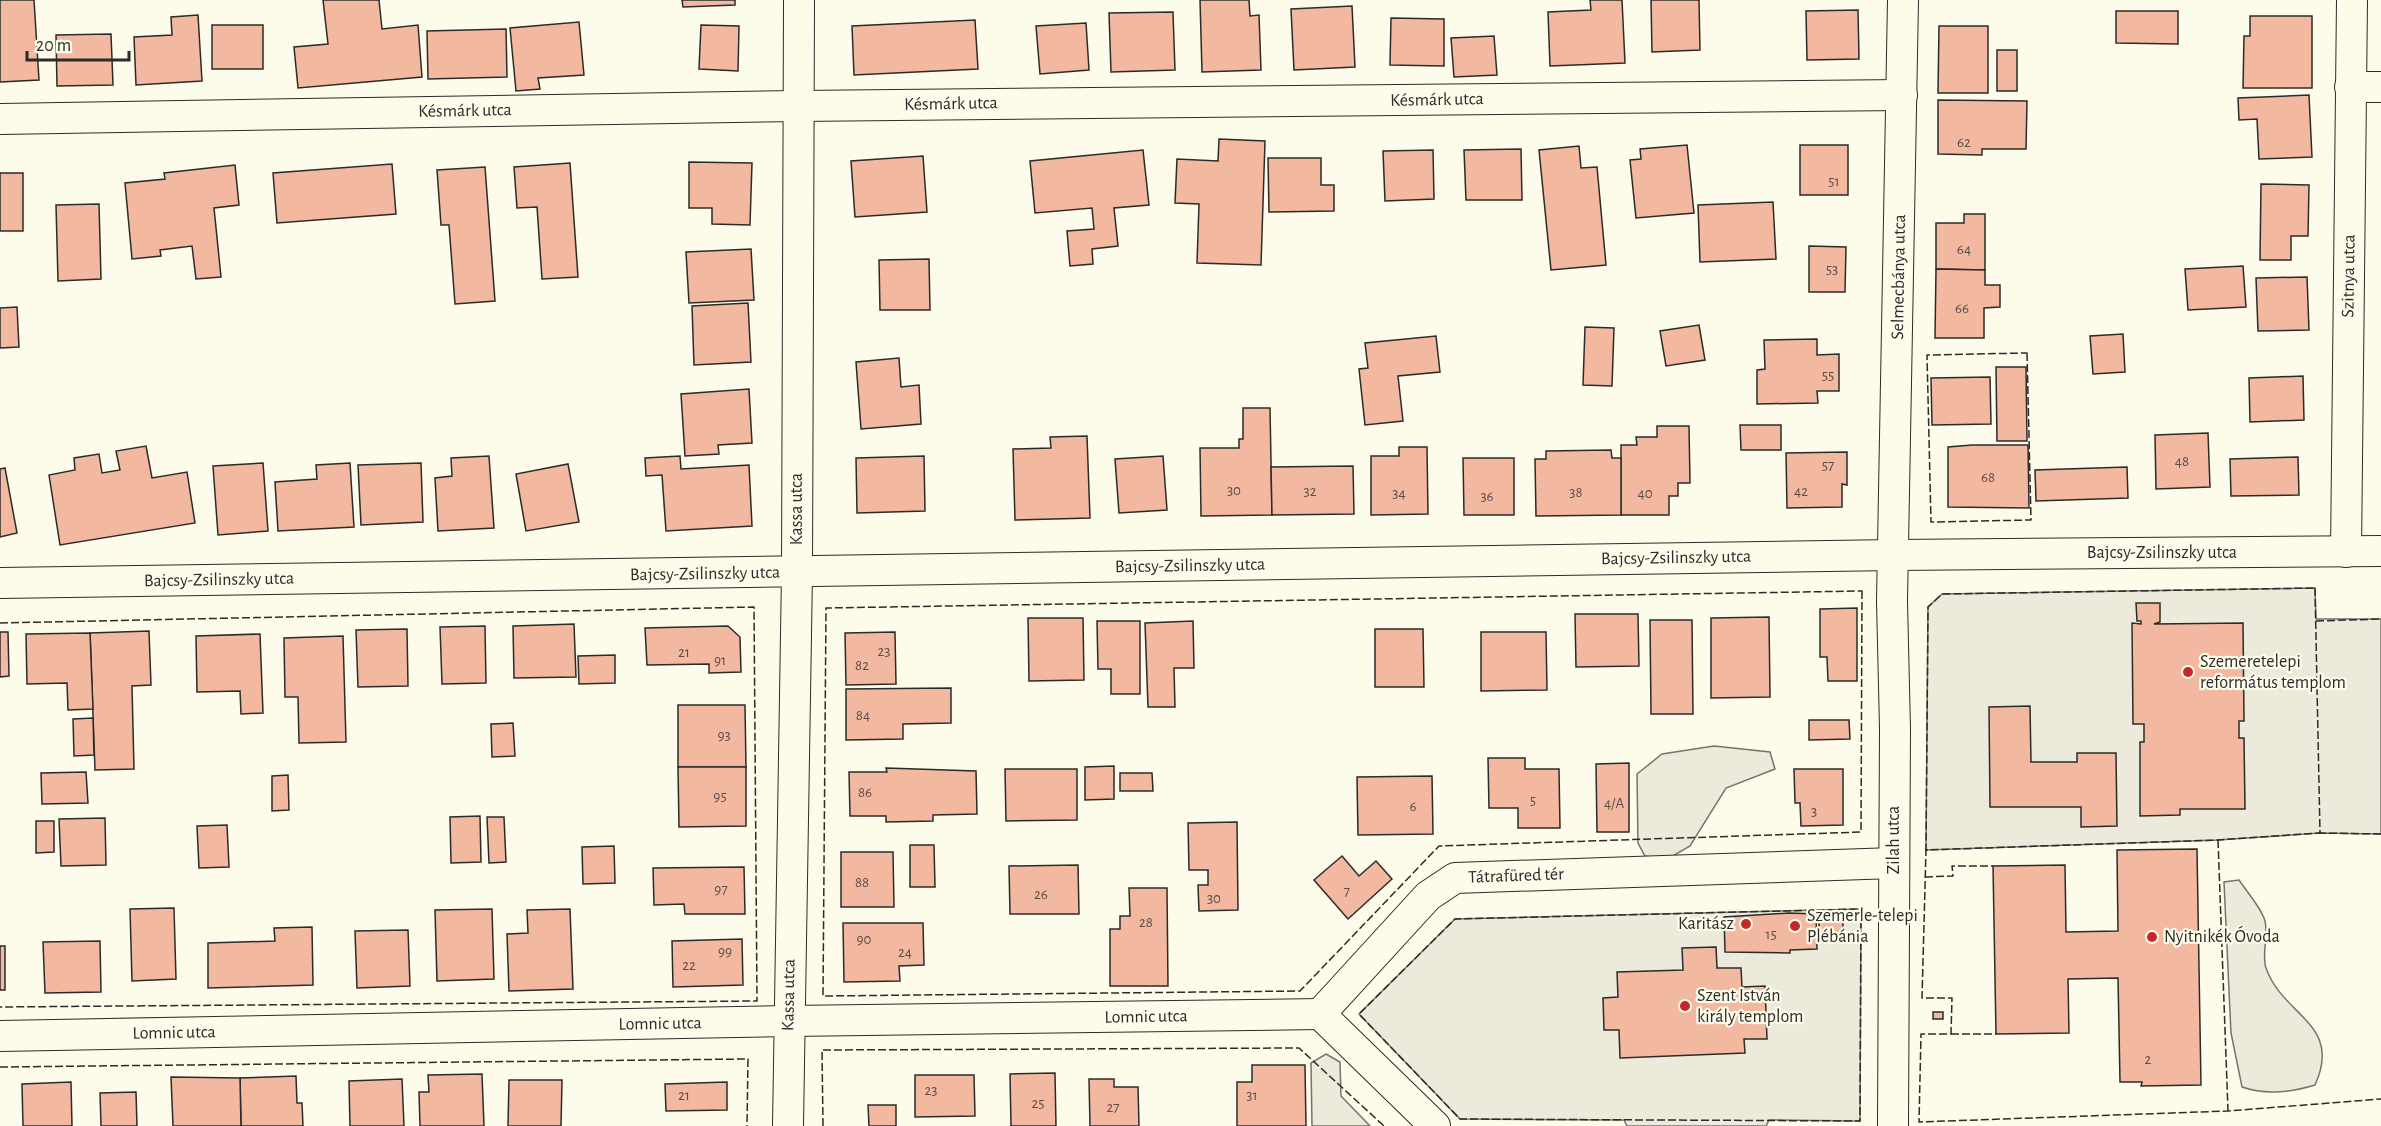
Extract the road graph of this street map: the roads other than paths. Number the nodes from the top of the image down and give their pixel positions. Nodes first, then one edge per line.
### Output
1 (799, 0) edge
2 (1903, 0) edge
3 (2352, 0) edge
4 (2350, 87) junction
5 (2381, 87) edge
6 (1902, 96) junction
7 (798, 106) junction
8 (0, 119) edge
9 (2381, 551) edge
10 (2346, 552) junction
11 (1895, 555) junction
12 (797, 573) junction
13 (0, 583) edge
14 (1894, 863) junction
15 (1320, 1014) junction
16 (789, 1021) junction
17 (0, 1036) edge
18 (788, 1126) edge
19 (1434, 1126) edge
20 (1893, 1126) edge

1 - 7 street, Kassa utca
2 - 6 street, Selmecbánya utca
3 - 4 street, Szitnya utca
4 - 5 street
4 - 10 street, Szitnya utca
6 - 7 street, Késmárk utca
6 - 11 street, Selmecbánya utca
7 - 8 street, Késmárk utca
7 - 12 street, Kassa utca
9 - 10 street, Bajcsy-Zsilinszky utca
10 - 11 street, Bajcsy-Zsilinszky utca
11 - 12 street, Bajcsy-Zsilinszky utca
11 - 14 street, Zilah utca
12 - 13 street, Bajcsy-Zsilinszky utca
12 - 16 street, Kassa utca
14 - 15 street, Tátrafüred tér
14 - 20 street, Zilah utca
15 - 16 street, Lomnic utca
15 - 19 street
16 - 17 street, Lomnic utca
16 - 18 street, Kassa utca

